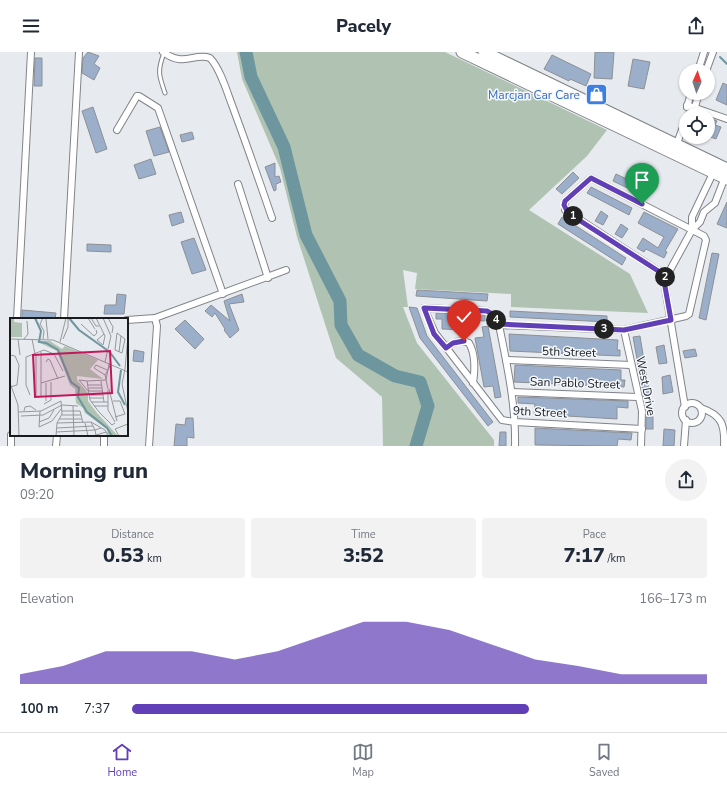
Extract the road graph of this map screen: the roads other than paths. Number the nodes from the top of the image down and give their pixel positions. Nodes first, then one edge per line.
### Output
1 (31, 52) edge
2 (79, 52) edge
3 (164, 52) edge
4 (462, 52) edge
5 (484, 52) edge
6 (704, 53) edge
7 (712, 54) edge
8 (700, 64) edge
9 (708, 64) edge
10 (165, 93) dead end
11 (689, 100) edge
12 (697, 100) edge
13 (687, 105) junction
14 (695, 107) junction
15 (687, 108) edge
16 (727, 119) edge
17 (117, 130) dead end
18 (679, 138) edge
19 (675, 149) junction
20 (714, 168) junction
21 (726, 175) edge
22 (238, 184) dead end
23 (272, 218) dead end
24 (692, 230) junction
25 (286, 270) dead end
26 (666, 276) junction
27 (268, 278) junction
28 (223, 294) junction
29 (17, 318) edge
30 (64, 318) edge
31 (155, 318) junction
32 (128, 320) edge
33 (671, 320) junction
34 (499, 324) junction
35 (624, 330) junction
36 (446, 348) junction
37 (506, 360) junction
38 (631, 365) junction
39 (473, 383) junction
40 (512, 392) junction
41 (637, 397) junction
42 (688, 405) junction
43 (701, 408) junction
44 (686, 420) junction
45 (515, 422) junction
46 (642, 428) junction
47 (148, 446) edge
48 (515, 446) edge
49 (641, 446) edge
50 (684, 446) edge
51 (724, 446) edge

1 - 29 street
2 - 30 street
3 - 10 lane
3 - 23 street
4 - 19 highway
5 - 19 highway
6 - 7 street
6 - 8 street
7 - 9 street
11 - 13 street
12 - 14 street
13 - 14 street
13 - 15 street
14 - 16 street
17 - 28 street
18 - 19 street
19 - 20 highway
20 - 21 highway
20 - 24 street
21 - 24 street
22 - 27 street
24 - 26 street
24 - 26 street
24 - 33 street
25 - 27 street
26 - 33 street
27 - 28 street
28 - 31 street
31 - 32 street
31 - 47 street
33 - 35 street
33 - 42 street
34 - 35 street
34 - 36 street, 9th Street
34 - 37 street
35 - 38 street, West Drive
36 - 39 street, 9th Street
36 - 39 street
37 - 38 street, 5th Street
37 - 40 street
38 - 41 street, West Drive
39 - 45 street, 9th Street
40 - 41 street, San Pablo Street
40 - 45 street
41 - 46 street, West Drive
42 - 43 street
42 - 44 street
43 - 44 street
43 - 51 street
44 - 50 street
45 - 46 street, 9th Street
45 - 48 street
46 - 49 street, West Drive

